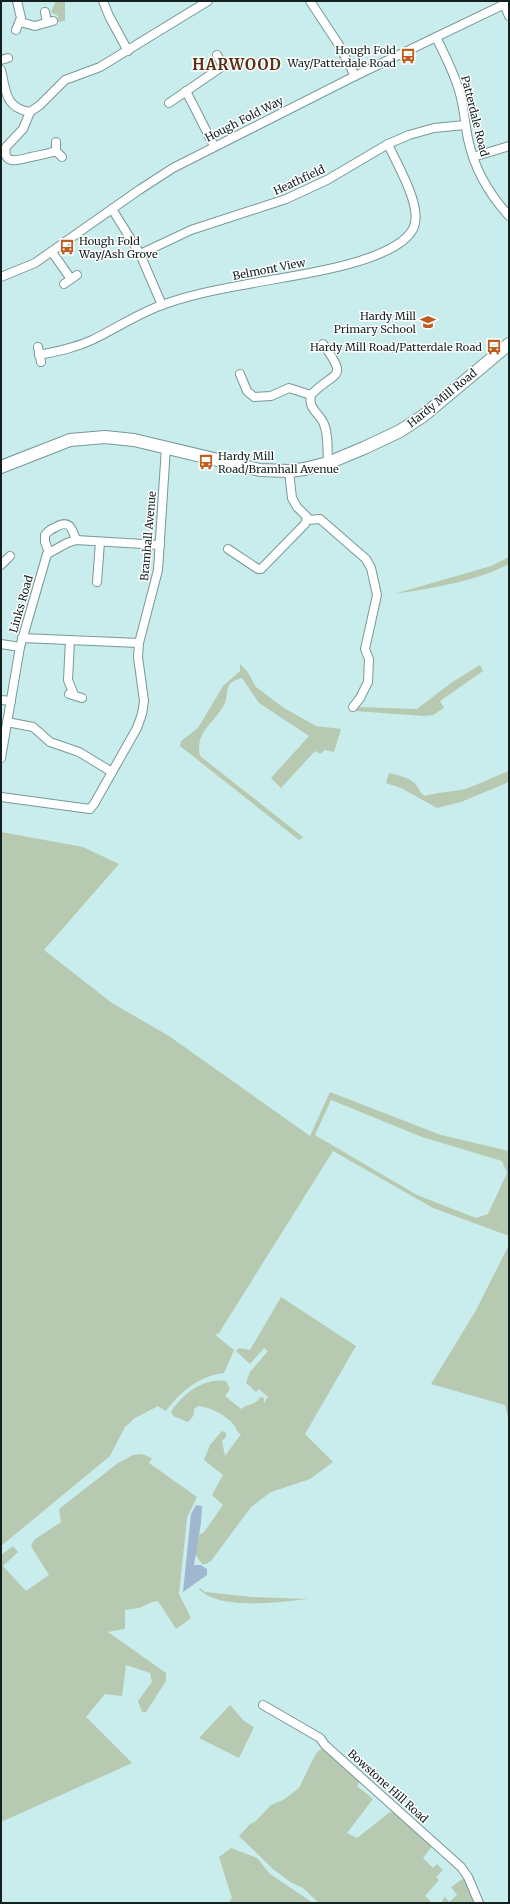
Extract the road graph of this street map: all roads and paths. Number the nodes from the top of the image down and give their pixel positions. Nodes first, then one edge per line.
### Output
1 (17, 1) edge
2 (103, 1) edge
3 (208, 1) edge
4 (310, 1) edge
5 (507, 3) edge
6 (45, 12) dead end
7 (509, 16) edge
8 (20, 22) junction
9 (16, 30) dead end
10 (436, 37) junction
11 (128, 50) junction
12 (217, 55) dead end
13 (1, 70) edge
14 (354, 76) junction
15 (186, 91) junction
16 (169, 103) dead end
17 (30, 112) junction
18 (465, 125) junction
19 (388, 144) junction
20 (214, 146) junction
21 (509, 146) edge
22 (62, 157) dead end
23 (472, 157) junction
24 (112, 209) junction
25 (509, 216) edge
26 (52, 252) junction
27 (140, 254) junction
28 (1, 277) edge
29 (71, 280) dead end
30 (162, 305) junction
31 (323, 344) dead end
32 (509, 344) edge
33 (39, 355) dead end
34 (240, 374) dead end
35 (311, 395) junction
36 (166, 447) junction
37 (328, 463) junction
38 (1, 467) edge
39 (289, 471) junction
40 (307, 520) junction
41 (76, 540) junction
42 (100, 542) junction
43 (160, 545) junction
44 (228, 549) dead end
45 (49, 552) junction
46 (10, 556) dead end
47 (1, 565) edge
48 (96, 580) dead end
49 (22, 638) junction
50 (70, 640) junction
51 (139, 643) junction
52 (1, 644) edge
53 (20, 647) junction
54 (75, 696) dead end
55 (1, 700) edge
56 (11, 701) junction
57 (353, 707) dead end
58 (7, 722) junction
59 (1, 758) edge
60 (112, 772) junction
61 (1, 797) edge
62 (263, 1705) dead end
63 (480, 1903) edge

1 - 8 street
2 - 11 street
3 - 11 street
4 - 14 street
5 - 7 street
5 - 10 street, Hough Fold Way
6 - 8 street
8 - 9 street
10 - 14 street, Hough Fold Way
10 - 18 street, Patterdale Road
11 - 17 street
12 - 15 street
13 - 17 street
14 - 20 street, Hough Fold Way
15 - 16 street
15 - 20 street
17 - 22 street
18 - 19 street, Heathfield
18 - 23 street, Patterdale Road
19 - 27 street, Heathfield
19 - 30 street, Belmont View
20 - 24 street, Hough Fold Way
21 - 23 street
23 - 25 street, Patterdale Road
24 - 26 street, Hough Fold Way
24 - 27 street
26 - 28 street, Hough Fold Way
26 - 29 street
27 - 30 street
30 - 33 street, Belmont View
31 - 35 street
32 - 37 main road, Hardy Mill Road
34 - 35 street
35 - 37 street
36 - 38 main road, Hardy Mill Road
36 - 39 main road, Hardy Mill Road
36 - 43 street, Bramhall Avenue
37 - 39 main road, Hardy Mill Road
39 - 40 street
40 - 44 street
40 - 57 street
41 - 42 street
41 - 45 street
41 - 45 street
42 - 43 street
42 - 48 street
43 - 51 street, Bramhall Avenue
45 - 49 street, Links Road
46 - 47 street
49 - 50 street
49 - 53 street, Links Road
50 - 51 street
50 - 54 street
51 - 60 street, Bramhall Avenue
52 - 53 street
53 - 56 street, Links Road
55 - 56 street
56 - 58 street, Links Road
58 - 59 street, Links Road
58 - 60 street
60 - 61 street, Bramhall Avenue
62 - 63 street, Bowstone Hill Road

